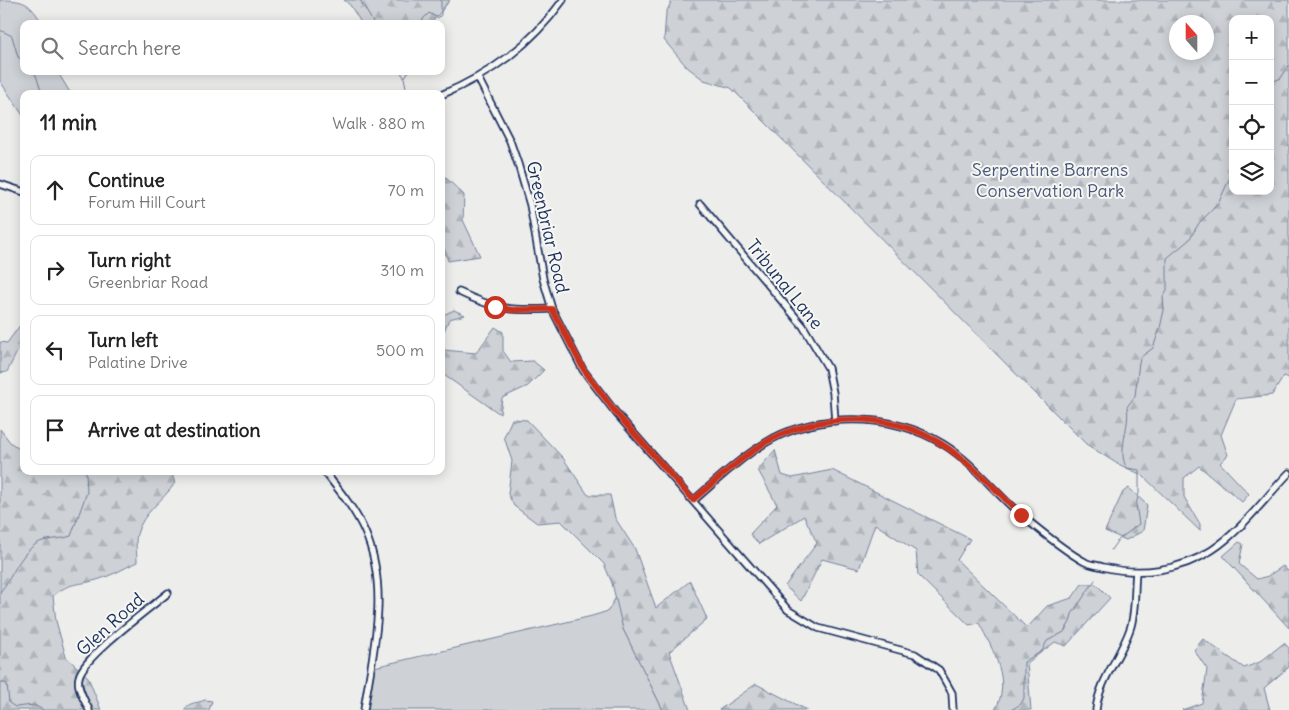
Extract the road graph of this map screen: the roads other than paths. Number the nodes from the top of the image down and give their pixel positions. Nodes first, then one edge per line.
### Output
1 (563, 0) edge
2 (478, 78) junction
3 (445, 93) edge
4 (0, 184) edge
5 (20, 191) edge
6 (700, 204) dead end
7 (460, 292) dead end
8 (552, 309) junction
9 (834, 421) junction
10 (1289, 473) edge
11 (327, 475) edge
12 (693, 500) junction
13 (1136, 572) junction
14 (168, 593) dead end
15 (89, 710) edge
16 (364, 710) edge
17 (953, 710) edge
18 (1096, 710) edge

1 - 2 street
2 - 3 street
2 - 8 street, Greenbriar Road
4 - 5 street
6 - 9 street, Tribunal Lane
7 - 8 street
8 - 12 street, Greenbriar Road
9 - 12 street
9 - 13 street
10 - 13 street
11 - 16 street
12 - 17 street, Greenbriar Road
13 - 18 street
14 - 15 street, Glen Road

